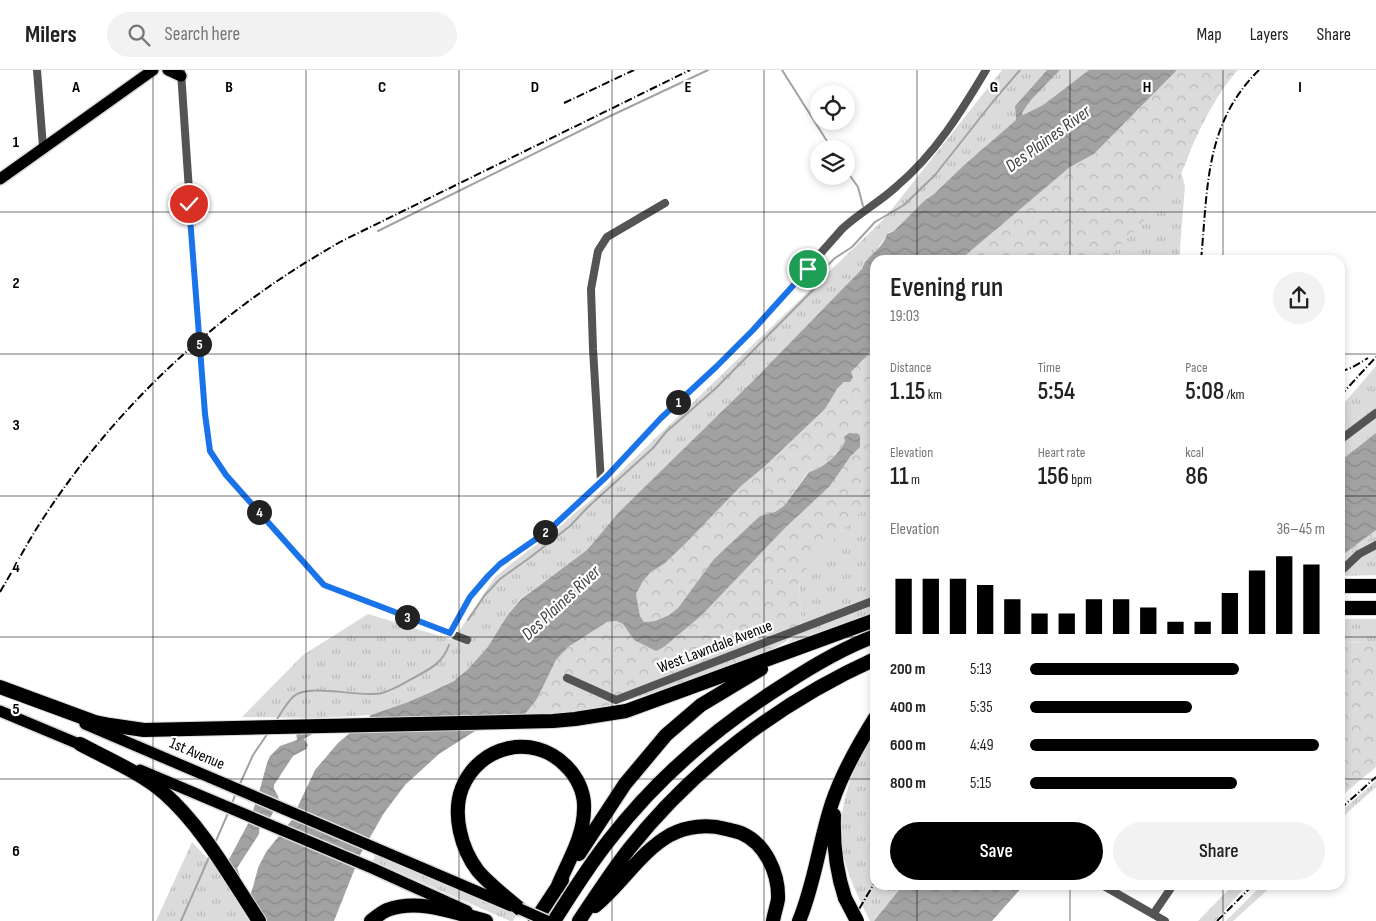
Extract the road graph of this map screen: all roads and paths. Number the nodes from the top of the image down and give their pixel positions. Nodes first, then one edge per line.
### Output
1 (37, 70) edge
2 (153, 70) edge
3 (168, 70) edge
4 (986, 70) edge
5 (181, 73) edge
6 (43, 147) junction
7 (1, 175) edge
8 (665, 203) dead end
9 (1376, 413) edge
10 (1345, 436) edge
11 (601, 482) junction
12 (1376, 545) edge
13 (1345, 567) edge
14 (1347, 586) edge
15 (1376, 586) edge
16 (870, 602) edge
17 (1345, 608) edge
18 (1376, 608) edge
19 (870, 622) edge
20 (450, 633) junction
21 (870, 638) edge
22 (468, 640) dead end
23 (806, 646) junction
24 (870, 662) edge
25 (567, 678) dead end
26 (0, 688) edge
27 (0, 711) edge
28 (870, 727) edge
29 (80, 744) junction
30 (851, 759) junction
31 (557, 888) junction
32 (1111, 890) edge
33 (1170, 890) edge
34 (520, 909) junction
35 (1154, 913) junction
36 (581, 918) edge
37 (259, 921) edge
38 (372, 921) edge
39 (486, 921) edge
40 (490, 921) edge
41 (535, 921) edge
42 (547, 921) edge
43 (554, 921) edge
44 (772, 921) edge
45 (799, 921) edge
46 (857, 921) edge
47 (1165, 921) edge

1 - 6 street
2 - 6 main road
3 - 5 main road
4 - 11 street
5 - 20 street
6 - 7 main road
8 - 11 street
9 - 10 street
11 - 20 street
12 - 13 street
14 - 15 highway
16 - 25 street, West Lawndale Avenue
17 - 18 highway
19 - 23 highway
20 - 22 street
21 - 43 highway
23 - 26 highway
23 - 31 highway
24 - 36 highway
26 - 34 main road, 1st Avenue
27 - 29 main road
28 - 30 highway
29 - 37 highway
29 - 40 main road
30 - 45 highway
30 - 46 highway, bridge
31 - 34 highway
31 - 41 highway
32 - 35 street
33 - 35 street
34 - 42 main road, 1st Avenue, bridge
35 - 47 street
36 - 44 highway
38 - 39 highway

